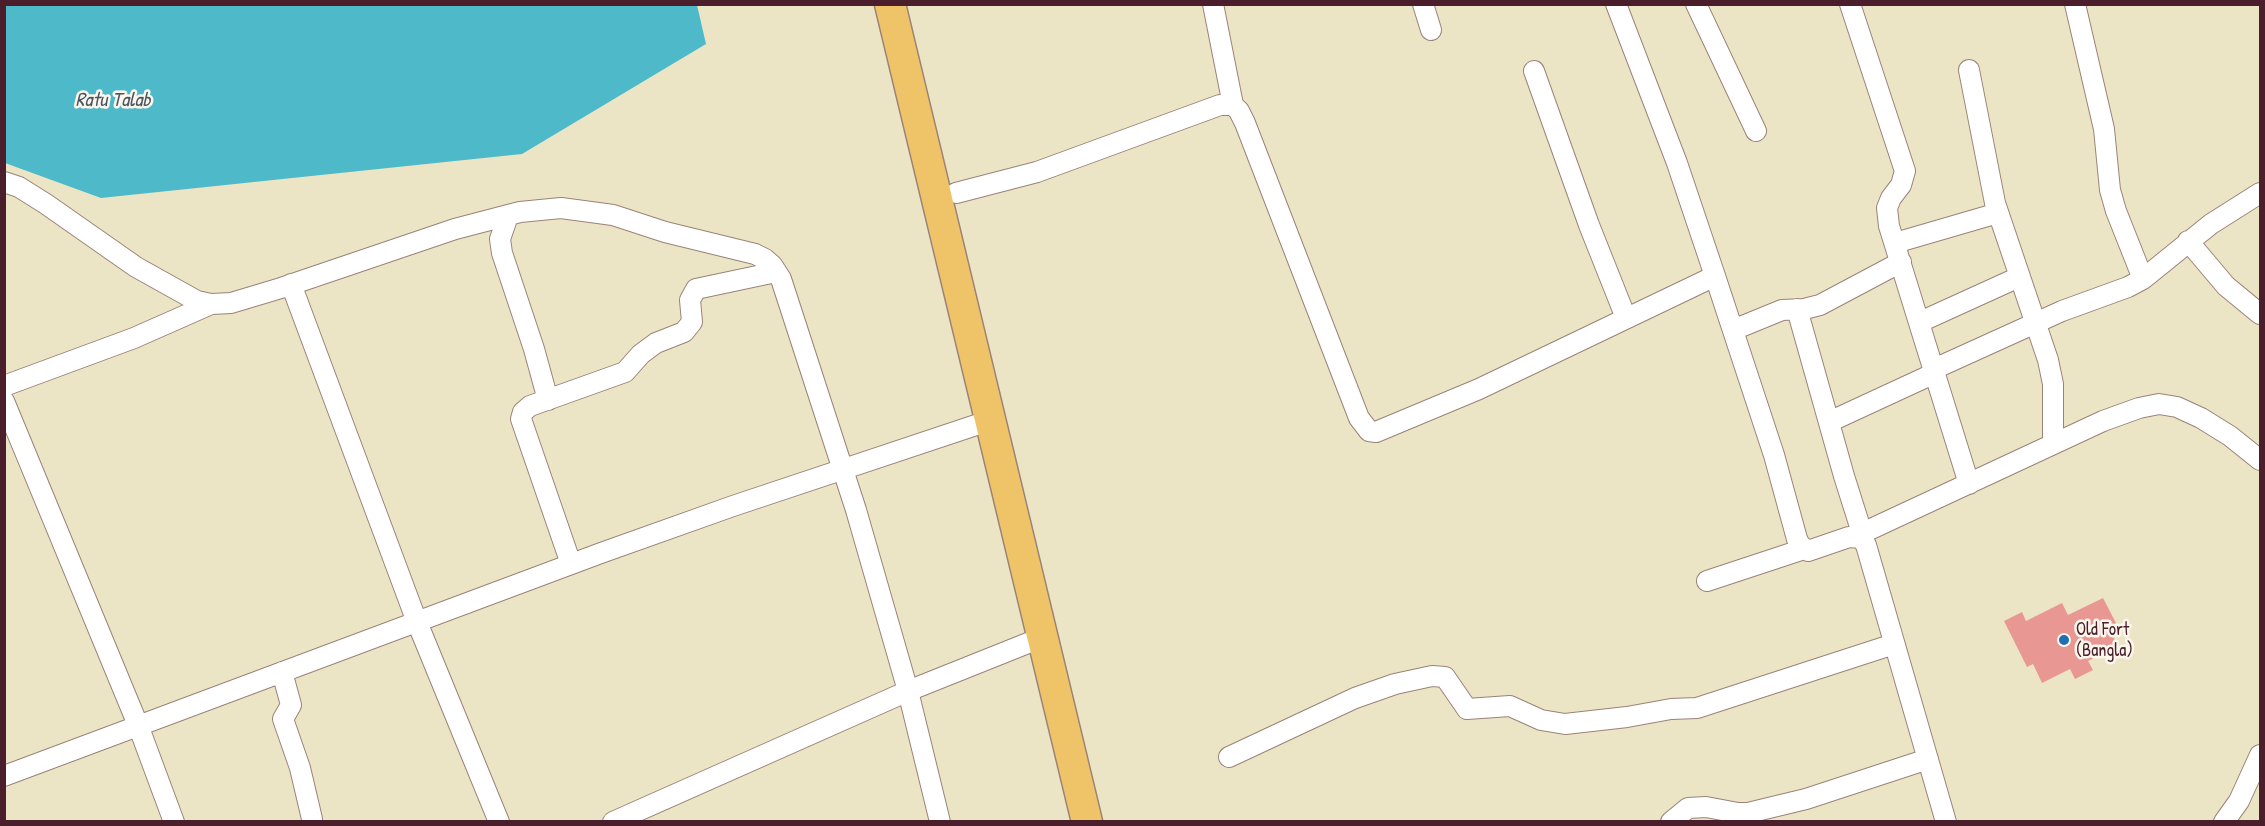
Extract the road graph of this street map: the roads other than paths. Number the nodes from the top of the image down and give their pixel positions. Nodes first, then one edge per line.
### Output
1 (890, 4) edge
2 (911, 4) edge
3 (1213, 4) edge
4 (1423, 4) edge
5 (1616, 4) edge
6 (1696, 4) edge
7 (1850, 4) edge
8 (2074, 4) edge
9 (1431, 30) dead end
10 (1969, 70) dead end
11 (1534, 71) dead end
12 (1233, 105) junction
13 (1756, 131) dead end
14 (4, 182) edge
15 (956, 193) junction
16 (2260, 193) edge
17 (1998, 213) junction
18 (508, 216) junction
19 (2188, 241) junction
20 (1895, 243) junction
21 (1901, 262) junction
22 (776, 272) junction
23 (1715, 276) junction
24 (2019, 277) junction
25 (2143, 279) junction
26 (291, 284) junction
27 (211, 304) junction
28 (1797, 309) junction
29 (2260, 314) edge
30 (1626, 318) junction
31 (1920, 322) junction
32 (2035, 324) junction
33 (1733, 330) junction
34 (1935, 371) junction
35 (4, 386) edge
36 (4, 400) edge
37 (548, 400) junction
38 (991, 420) junction
39 (1829, 422) junction
40 (2053, 444) junction
41 (2260, 459) edge
42 (842, 470) junction
43 (1969, 484) junction
44 (1859, 535) junction
45 (1804, 549) junction
46 (571, 564) junction
47 (1707, 580) dead end
48 (417, 622) junction
49 (1043, 638) junction
50 (1894, 644) junction
51 (282, 672) junction
52 (908, 691) junction
53 (138, 725) junction
54 (2260, 755) edge
55 (1229, 757) dead end
56 (1928, 759) junction
57 (4, 776) edge
58 (312, 819) dead end
59 (174, 822) edge
60 (499, 822) edge
61 (613, 822) edge
62 (940, 822) edge
63 (1087, 822) edge
64 (1107, 822) edge
65 (1671, 822) edge
66 (1946, 822) edge
67 (2224, 822) edge

1 - 38 highway
2 - 15 highway
3 - 12 street
4 - 9 street
5 - 23 street
6 - 13 street
7 - 20 street
8 - 25 street
10 - 17 street
11 - 30 street
12 - 15 street
12 - 30 street
14 - 27 street
15 - 64 highway
16 - 19 street
17 - 20 street
17 - 24 street
18 - 22 street
18 - 26 street
18 - 37 street
19 - 25 street
19 - 29 street
20 - 21 street
21 - 28 street
21 - 31 street
22 - 37 street
22 - 42 street
23 - 30 street
23 - 33 street
24 - 31 street
24 - 32 street
25 - 32 street
26 - 27 street
26 - 48 street
27 - 35 street
28 - 33 street
28 - 39 street
31 - 34 street
32 - 34 street
32 - 40 street
33 - 45 street
34 - 39 street
34 - 43 street
36 - 53 street
37 - 46 street
38 - 42 street
38 - 49 highway
39 - 44 street
40 - 41 street
40 - 43 street
42 - 46 street
42 - 52 street
43 - 44 street
44 - 45 street
44 - 50 street
45 - 47 street
46 - 48 street
48 - 51 street
48 - 60 street
49 - 52 street
49 - 63 highway
50 - 55 street
50 - 56 street
51 - 53 street
51 - 58 street
52 - 61 street
52 - 62 street
53 - 57 street
53 - 59 street
54 - 67 street
56 - 65 street
56 - 66 street

